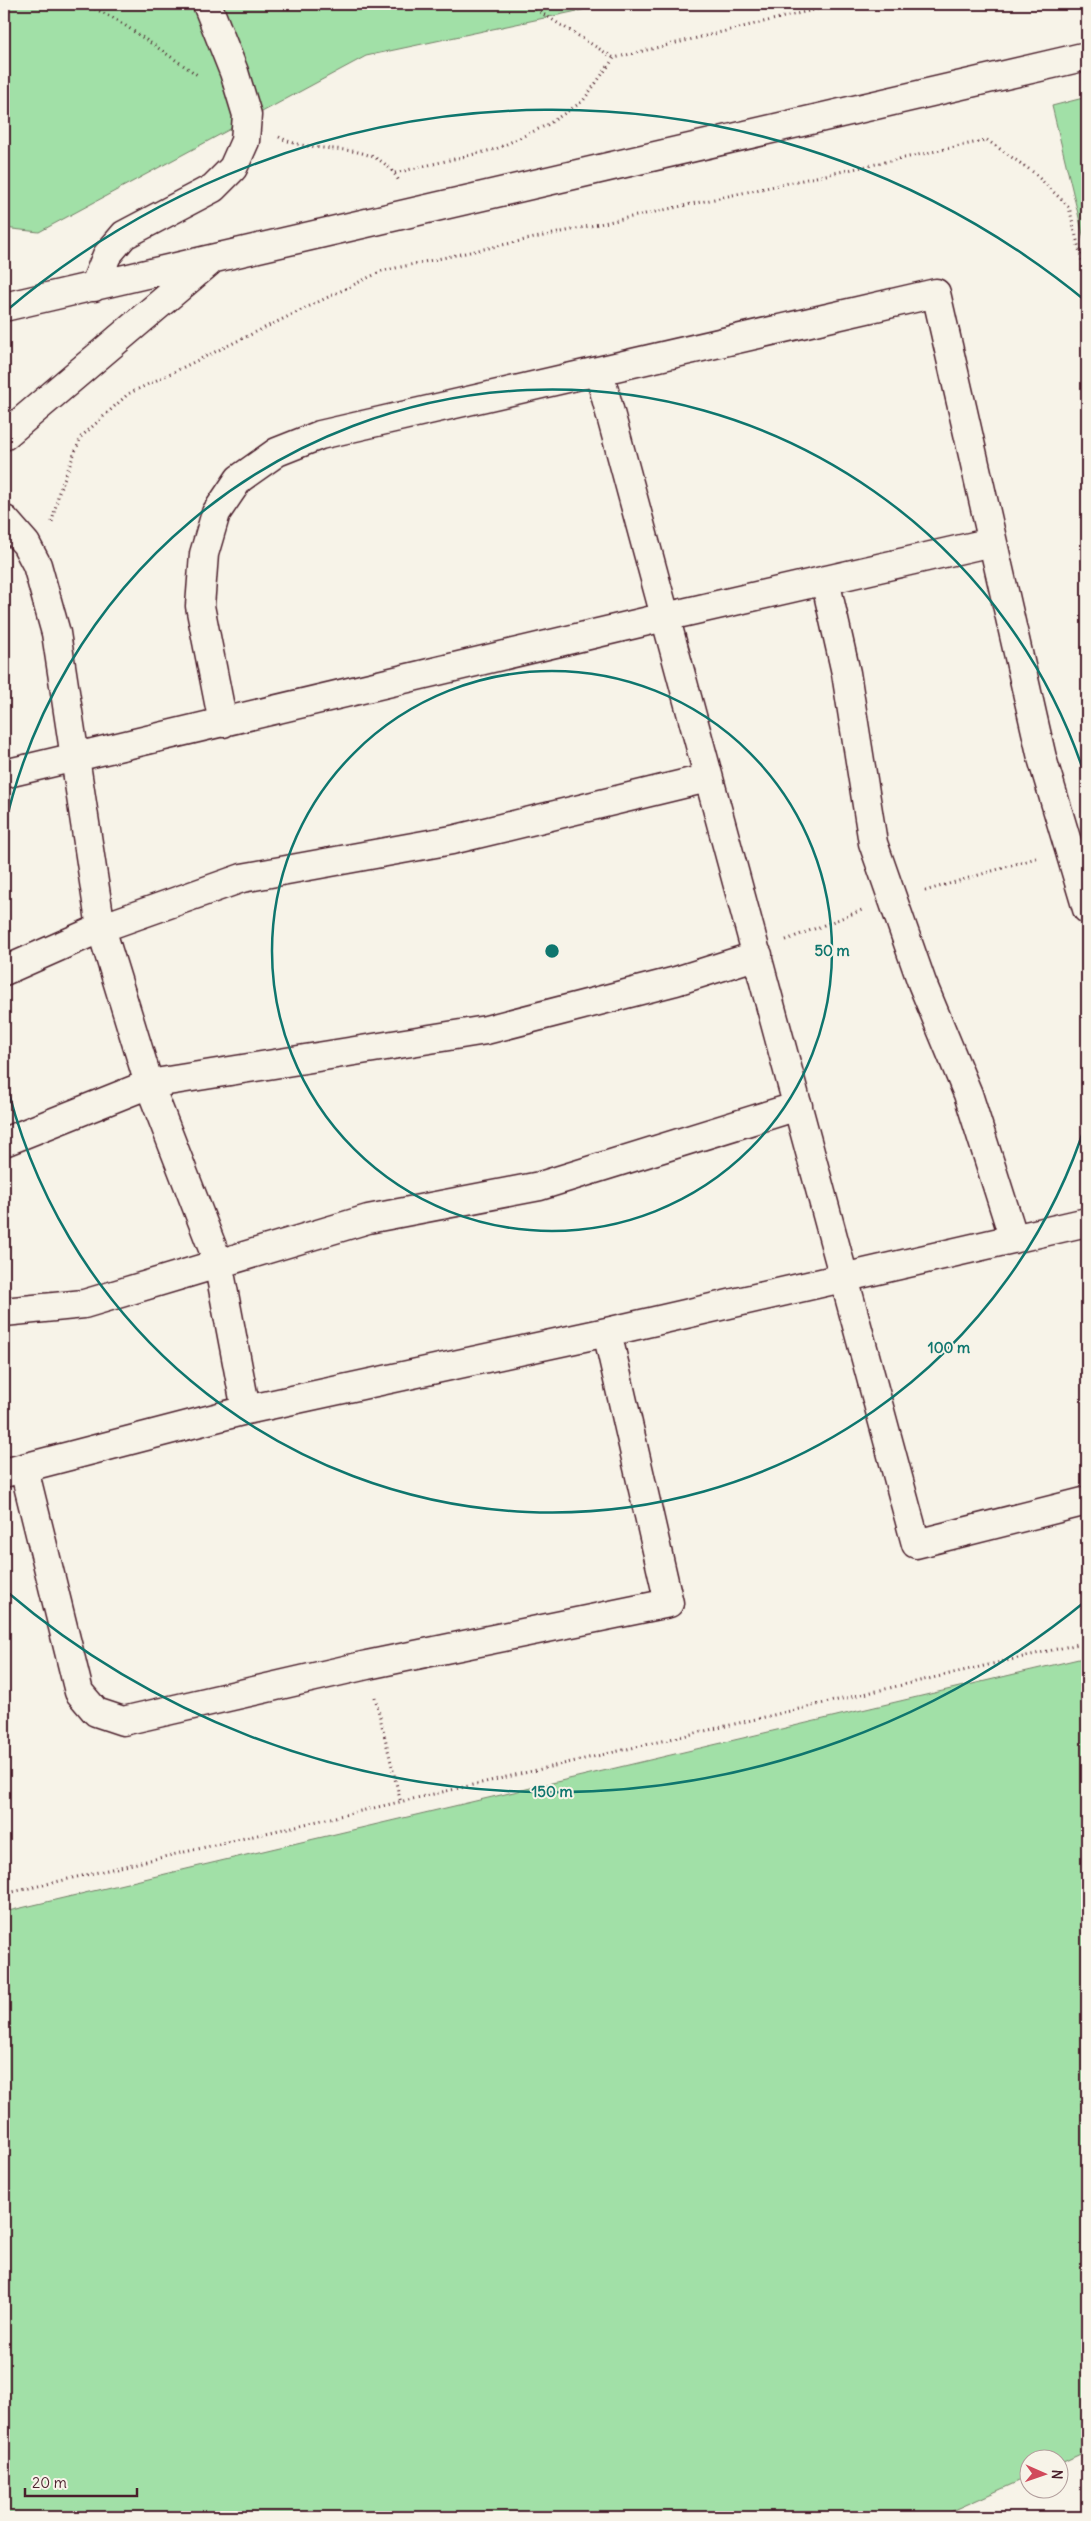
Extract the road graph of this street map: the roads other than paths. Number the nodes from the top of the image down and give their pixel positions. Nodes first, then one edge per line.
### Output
1 (207, 4) edge
2 (1087, 56) edge
3 (211, 260) junction
4 (94, 287) junction
5 (4, 308) edge
6 (598, 372) junction
7 (4, 436) edge
8 (5, 520) dead end
9 (992, 542) junction
10 (825, 580) junction
11 (665, 617) junction
12 (223, 722) junction
13 (74, 757) junction
14 (4, 774) edge
15 (708, 778) junction
16 (1087, 909) edge
17 (101, 928) junction
18 (758, 956) junction
19 (4, 971) edge
20 (149, 1084) junction
21 (798, 1106) junction
22 (4, 1142) edge
23 (1087, 1222) edge
24 (1014, 1239) junction
25 (218, 1262) junction
26 (844, 1278) junction
27 (4, 1312) edge
28 (607, 1332) junction
29 (246, 1410) junction
30 (14, 1471) edge
31 (1087, 1501) edge

1 - 4 street
2 - 3 street
3 - 4 street
3 - 7 street
4 - 5 street
6 - 9 street
6 - 11 street
6 - 12 street
8 - 13 street
9 - 10 street
9 - 16 street
10 - 11 street
10 - 24 street
11 - 12 street
11 - 15 street
12 - 13 street
13 - 14 street
13 - 17 street
15 - 17 street
15 - 18 street
17 - 19 street
17 - 20 street
18 - 20 street
18 - 21 street
20 - 22 street
20 - 25 street
21 - 25 street
21 - 26 street
23 - 24 street
24 - 26 street
25 - 27 street
25 - 29 street
26 - 28 street
26 - 31 street
28 - 29 street
28 - 30 street
29 - 30 street

